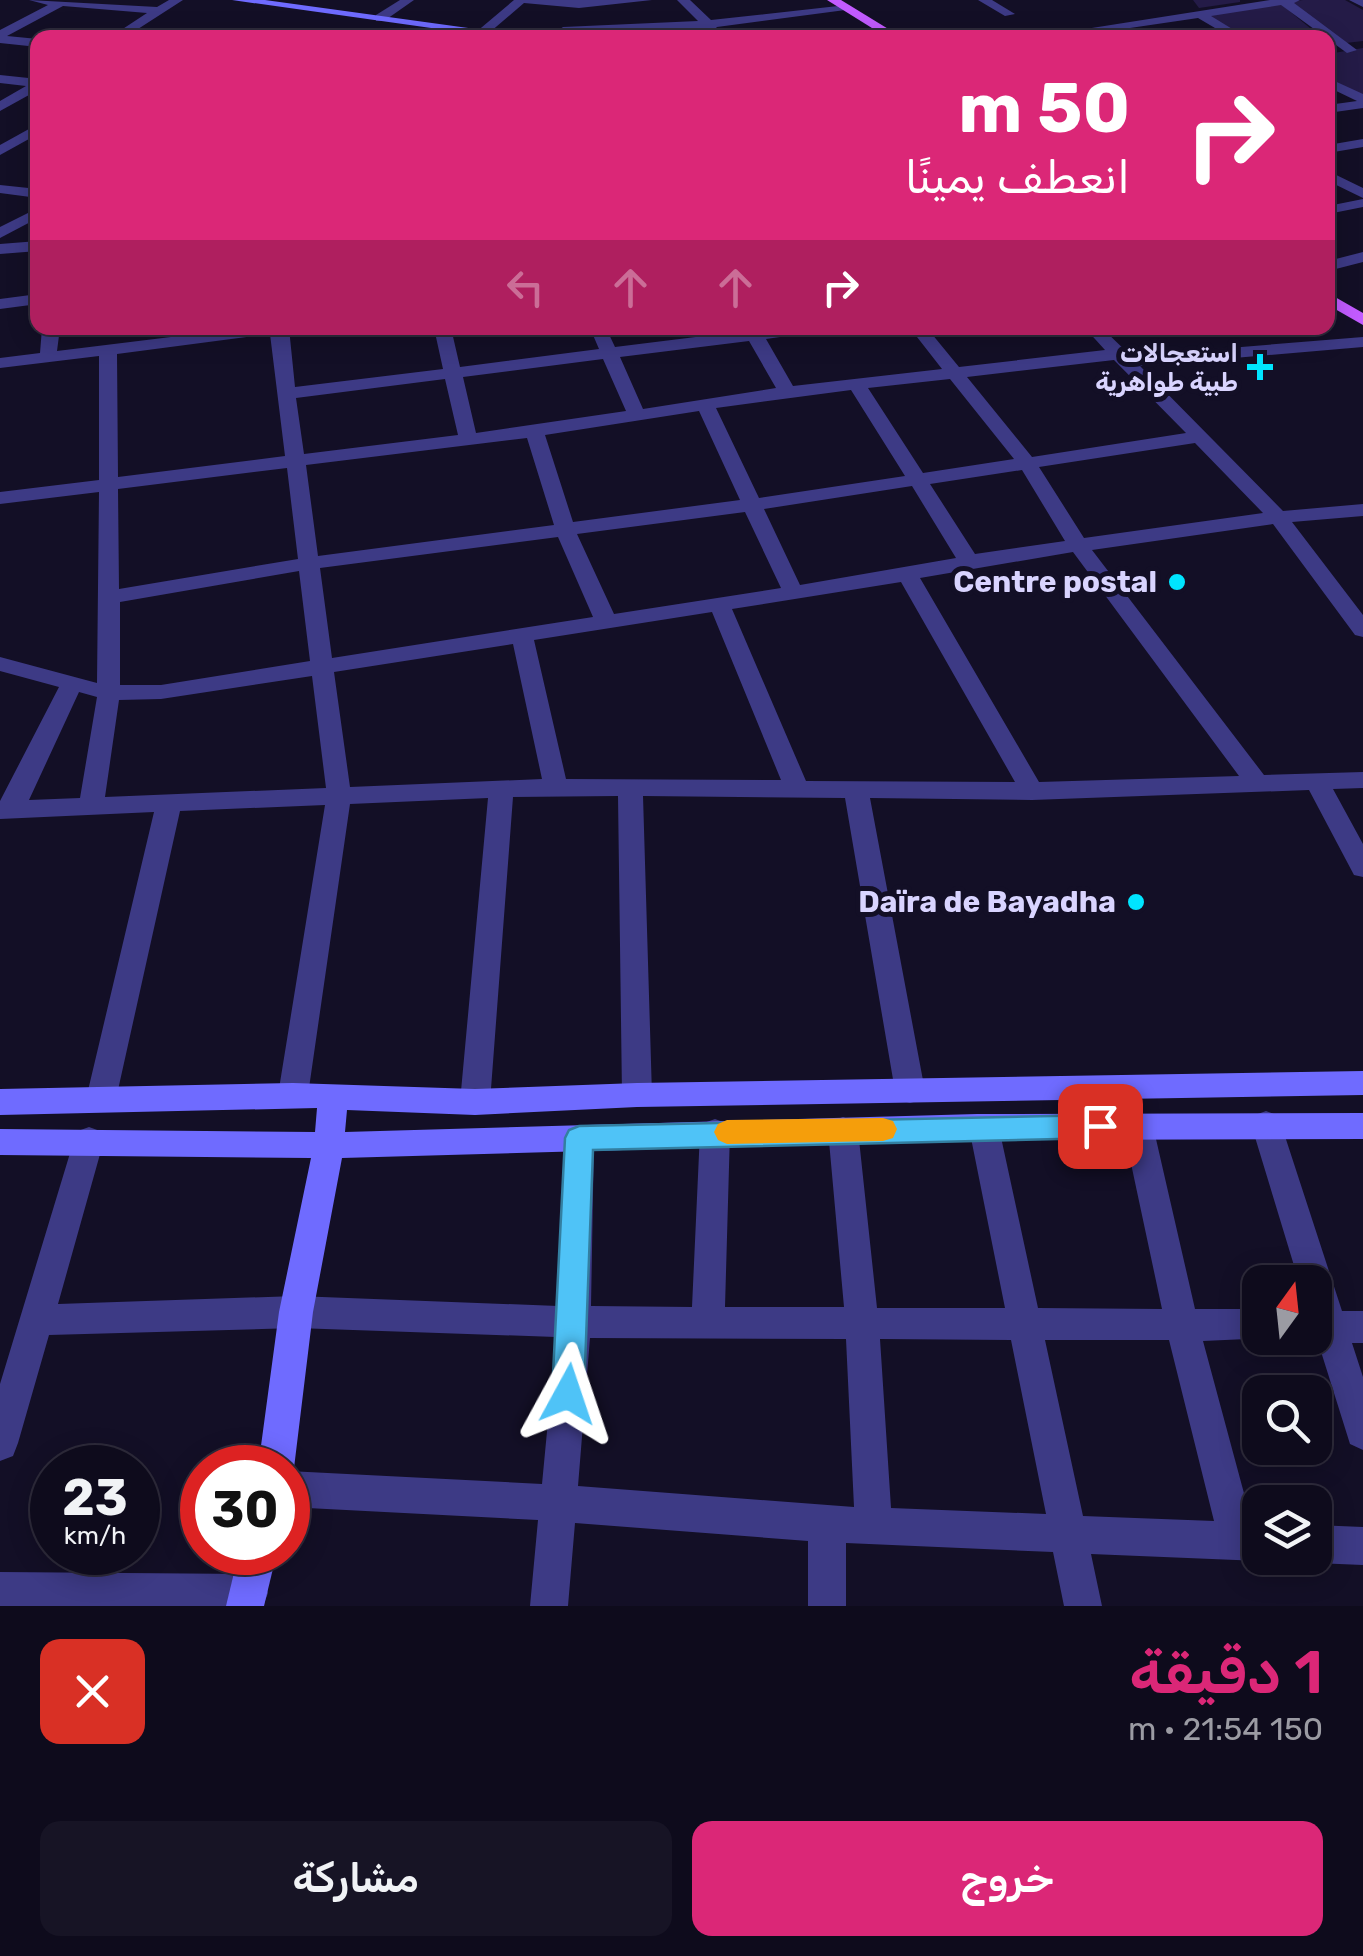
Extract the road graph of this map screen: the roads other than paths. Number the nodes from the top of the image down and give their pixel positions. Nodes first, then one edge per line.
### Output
1 (35, 0) edge
2 (177, 0) edge
3 (238, 0) edge
4 (408, 0) edge
5 (523, 0) edge
6 (646, 0) edge
7 (682, 0) edge
8 (833, 0) edge
9 (984, 0) edge
10 (1189, 0) edge
11 (1355, 0) edge
12 (63, 1) edge
13 (1288, 1) edge
14 (592, 4) junction
15 (849, 4) edge
16 (1363, 4) edge
17 (329, 6) edge
18 (162, 11) junction
19 (1009, 14) dead end
20 (1198, 14) junction
21 (0, 15) edge
22 (33, 18) junction
23 (380, 18) junction
24 (402, 20) junction
25 (707, 24) junction
26 (129, 30) edge
27 (393, 30) edge
28 (456, 30) edge
29 (483, 30) edge
30 (564, 30) edge
31 (619, 30) edge
32 (714, 30) edge
33 (886, 30) edge
34 (899, 30) edge
35 (1089, 30) edge
36 (1226, 30) edge
37 (1330, 30) edge
38 (1335, 34) edge
39 (0, 37) edge
40 (30, 41) edge
41 (1357, 49) edge
42 (0, 79) edge
43 (30, 82) edge
44 (1335, 86) edge
45 (30, 88) edge
46 (1363, 102) edge
47 (0, 107) edge
48 (1335, 108) edge
49 (0, 118) edge
50 (30, 124) edge
51 (30, 130) edge
52 (1363, 143) edge
53 (1335, 147) edge
54 (0, 151) edge
55 (1335, 179) edge
56 (0, 188) edge
57 (30, 192) edge
58 (1363, 194) edge
59 (1363, 203) edge
60 (1335, 209) edge
61 (30, 216) edge
62 (0, 233) edge
63 (30, 247) edge
64 (0, 250) edge
65 (1363, 257) edge
66 (1335, 264) edge
67 (30, 301) edge
68 (1335, 302) edge
69 (0, 304) edge
70 (1335, 315) edge
71 (1363, 320) edge
72 (1363, 332) edge
73 (50, 335) edge
74 (217, 335) edge
75 (273, 335) edge
76 (444, 335) edge
77 (602, 335) edge
78 (725, 335) edge
79 (754, 335) edge
80 (924, 335) edge
81 (1100, 335) edge
82 (1363, 342) edge
83 (108, 349) junction
84 (611, 352) junction
85 (48, 356) junction
86 (1123, 358) junction
87 (0, 363) edge
88 (452, 372) junction
89 (955, 372) junction
90 (857, 385) junction
91 (787, 392) junction
92 (286, 394) junction
93 (704, 404) junction
94 (636, 414) junction
95 (534, 430) junction
96 (1200, 437) junction
97 (468, 438) junction
98 (294, 460) junction
99 (1026, 460) junction
100 (916, 480) junction
101 (107, 484) junction
102 (0, 498) edge
103 (750, 505) junction
104 (1363, 510) edge
105 (1278, 517) junction
106 (566, 529) junction
107 (1080, 548) junction
108 (969, 561) junction
109 (306, 564) junction
110 (908, 575) junction
111 (792, 590) junction
112 (109, 597) junction
113 (719, 603) junction
114 (606, 622) junction
115 (1363, 630) edge
116 (522, 636) junction
117 (0, 664) edge
118 (321, 670) junction
119 (71, 684) junction
120 (109, 693) junction
121 (1363, 780) edge
122 (1317, 782) junction
123 (1258, 784) junction
124 (556, 787) junction
125 (630, 788) junction
126 (796, 788) junction
127 (501, 789) junction
128 (856, 791) junction
129 (1032, 791) junction
130 (339, 795) junction
131 (169, 804) junction
132 (91, 808) junction
133 (6, 810) edge
134 (1363, 868) edge
135 (1363, 1083) edge
136 (910, 1091) junction
137 (292, 1095) junction
138 (637, 1095) junction
139 (100, 1098) junction
140 (333, 1099) junction
141 (0, 1102) edge
142 (475, 1102) junction
143 (1266, 1124) junction
144 (1138, 1126) junction
145 (1363, 1126) edge
146 (984, 1128) junction
147 (842, 1130) junction
148 (715, 1132) junction
149 (579, 1138) junction
150 (89, 1140) junction
151 (0, 1142) edge
152 (329, 1145) junction
153 (296, 1312) junction
154 (36, 1320) junction
155 (574, 1322) junction
156 (708, 1322) junction
157 (862, 1324) junction
158 (1024, 1324) junction
159 (1182, 1325) junction
160 (1242, 1325) edge
161 (1336, 1326) edge
162 (1363, 1432) edge
163 (0, 1443) edge
164 (279, 1445) edge
165 (310, 1489) edge
166 (560, 1503) junction
167 (1242, 1518) edge
168 (826, 1524) junction
169 (874, 1527) junction
170 (1066, 1534) junction
171 (1242, 1541) edge
172 (1332, 1545) edge
173 (1363, 1546) edge
174 (253, 1575) edge
175 (0, 1592) edge
176 (247, 1600) edge
177 (549, 1606) edge
178 (827, 1606) edge
179 (1082, 1606) edge

1 - 12 street
2 - 18 street
3 - 17 main road
4 - 23 street
5 - 14 street
5 - 29 street
6 - 14 street
7 - 25 street
8 - 15 main road
9 - 19 street
10 - 20 street
11 - 16 street
12 - 18 street
12 - 22 street
13 - 20 street
13 - 37 street
14 - 30 street
15 - 25 street
15 - 33 main road
15 - 34 main road
17 - 23 main road
18 - 26 street
20 - 35 street
20 - 36 street
21 - 22 street
22 - 39 street
23 - 24 main road
24 - 27 street
24 - 28 main road
25 - 31 street
25 - 32 street
38 - 41 street
39 - 40 street
42 - 43 street
44 - 46 street
45 - 47 street
46 - 48 street
49 - 50 street
51 - 54 street
52 - 53 street
55 - 58 street
56 - 57 street
59 - 60 street
61 - 62 street
63 - 64 street
65 - 66 street
67 - 69 street
68 - 71 main road
70 - 72 main road
73 - 85 street
74 - 83 street
75 - 92 street
76 - 88 street
77 - 84 street
78 - 84 street
79 - 91 street
80 - 89 street
81 - 86 street
82 - 86 street
83 - 85 street
83 - 101 street
84 - 88 street
84 - 94 street
85 - 87 street
86 - 89 street
86 - 96 street
88 - 92 street
88 - 97 street
89 - 90 street
89 - 99 street
90 - 91 street
90 - 100 street
91 - 93 street
92 - 98 street
93 - 94 street
93 - 103 street
94 - 95 street
95 - 97 street
95 - 106 street
96 - 99 street
96 - 105 street
97 - 98 street
98 - 101 street
98 - 109 street
99 - 100 street
99 - 107 street
100 - 103 street
100 - 108 street
101 - 102 street
101 - 112 street
103 - 106 street
103 - 111 street
104 - 105 street
105 - 107 street
105 - 115 street
106 - 109 street
106 - 114 street
107 - 108 street
107 - 123 street
108 - 110 street
109 - 112 street
109 - 118 street
110 - 111 street
110 - 129 street
111 - 113 street
112 - 120 street
113 - 114 street
113 - 126 street
114 - 116 street
116 - 118 street
116 - 124 street
117 - 119 street
118 - 120 street
118 - 130 street
119 - 120 street
119 - 133 street
120 - 132 street
121 - 122 street
122 - 123 street
122 - 134 street
123 - 129 street
124 - 125 street
124 - 127 street
125 - 126 street
125 - 138 street
126 - 128 street
127 - 130 street
127 - 142 street
128 - 129 street
128 - 136 street
130 - 131 street
130 - 137 street
131 - 132 street
131 - 139 street
132 - 133 street
135 - 136 main road
136 - 138 main road
137 - 139 main road
137 - 140 main road
138 - 142 main road
139 - 141 main road
140 - 142 main road
140 - 152 main road
143 - 144 main road
143 - 145 main road
143 - 161 street
144 - 146 main road
144 - 159 street
146 - 147 main road
146 - 158 street
147 - 148 main road
147 - 157 street
148 - 149 main road
148 - 156 street
149 - 152 main road
149 - 155 street
150 - 151 main road
150 - 152 main road
150 - 154 street
152 - 153 main road
153 - 154 street
153 - 155 street
153 - 164 main road
154 - 163 street
155 - 156 street
155 - 166 street
156 - 157 street
157 - 158 street
157 - 169 street
158 - 159 street
158 - 170 street
159 - 160 street
159 - 167 street
161 - 162 street
165 - 166 street
166 - 168 street
166 - 177 street
168 - 169 street
168 - 178 street
169 - 170 street
170 - 171 street
170 - 179 street
172 - 173 street
174 - 176 main road
175 - 176 street

